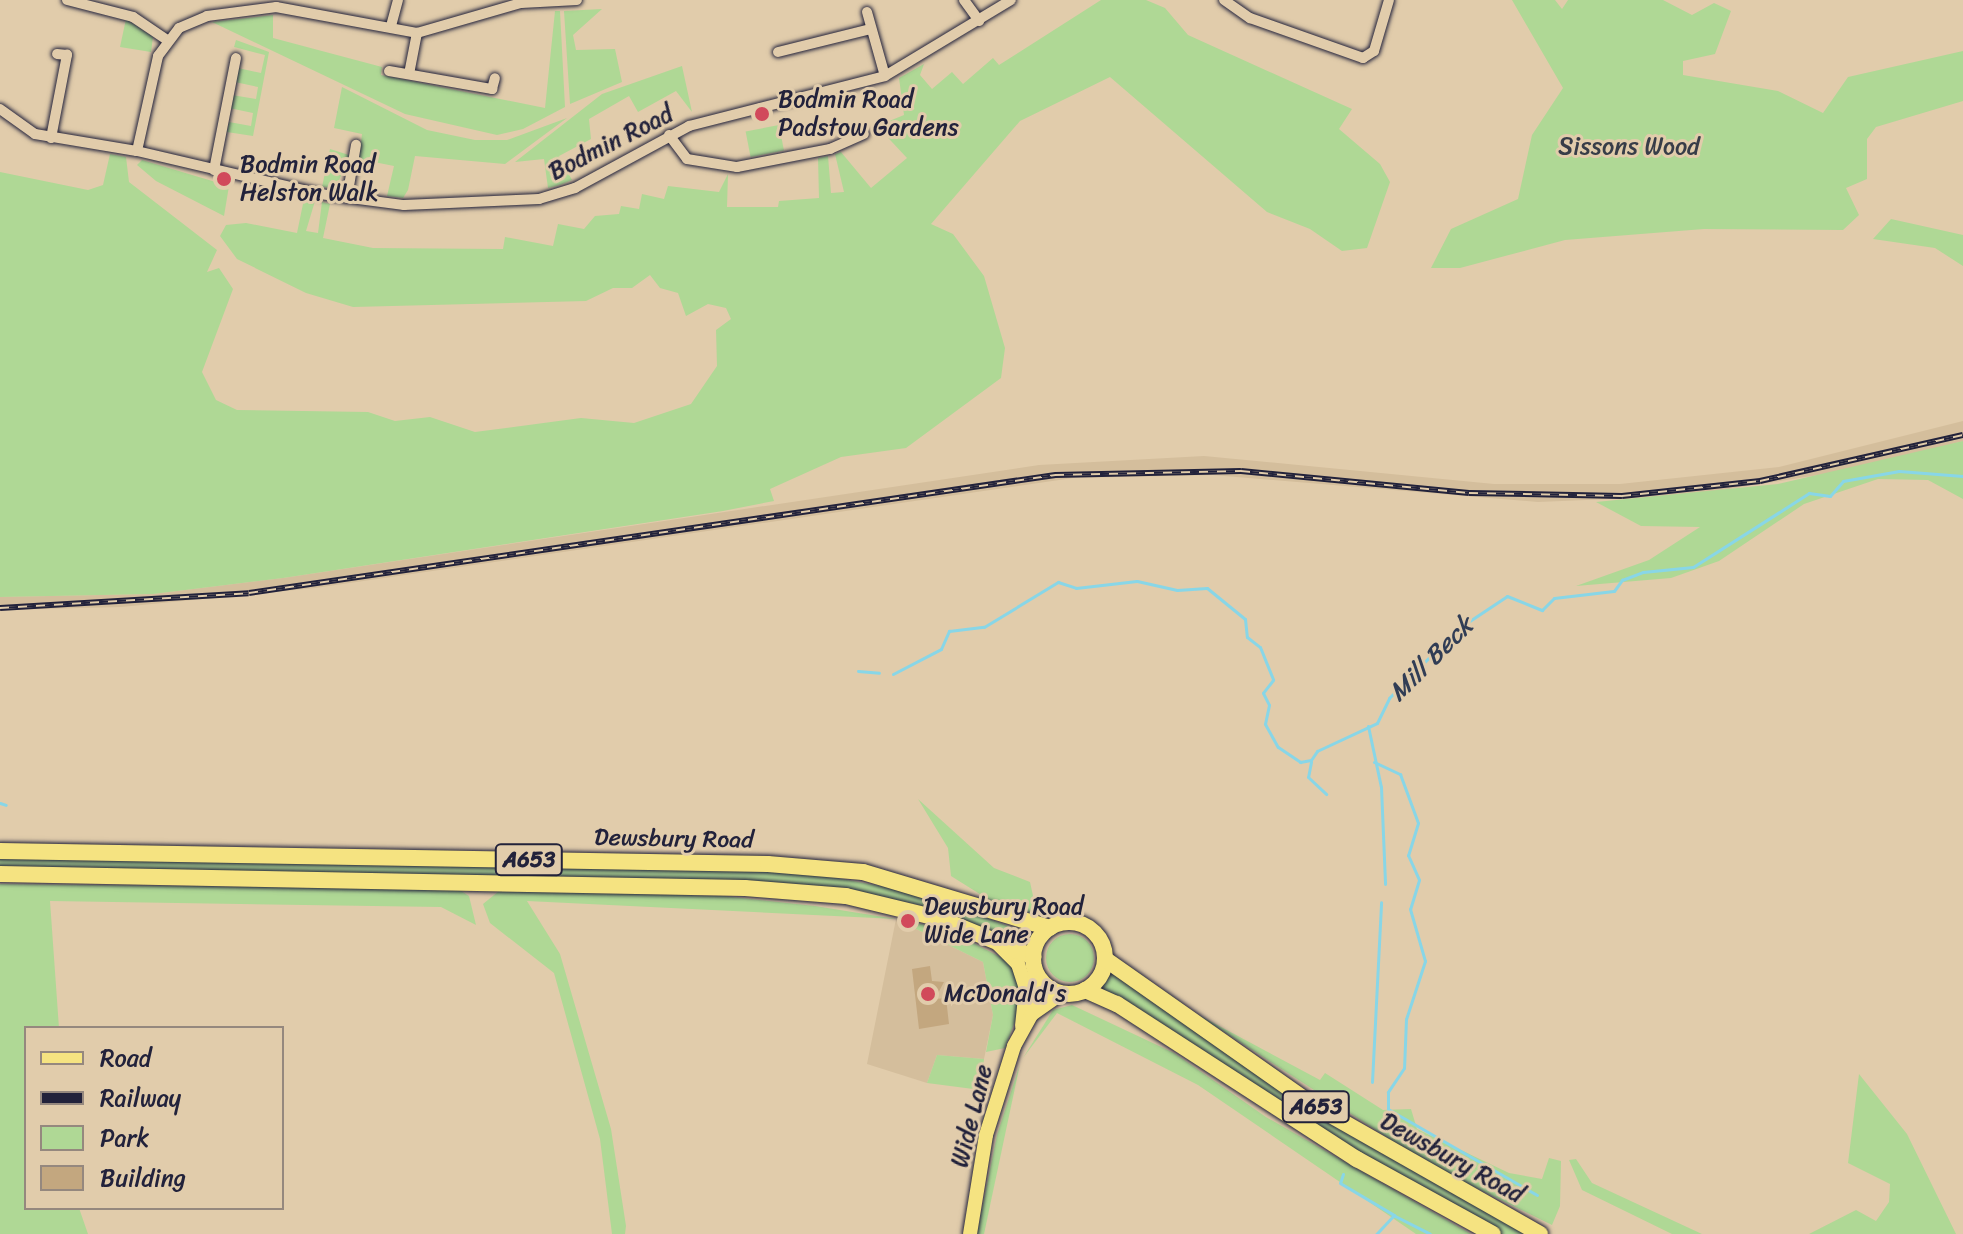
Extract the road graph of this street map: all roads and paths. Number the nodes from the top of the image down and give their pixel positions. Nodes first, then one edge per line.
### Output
1 (67, 0) edge
2 (398, 0) edge
3 (555, 0) edge
4 (577, 0) edge
5 (964, 0) edge
6 (1011, 0) edge
7 (1224, 0) edge
8 (1389, 0) edge
9 (867, 12) dead end
10 (979, 21) junction
11 (391, 26) junction
12 (871, 29) junction
13 (417, 33) junction
14 (166, 39) junction
15 (778, 52) dead end
16 (57, 54) dead end
17 (236, 58) dead end
18 (389, 71) dead end
19 (409, 74) junction
20 (885, 76) junction
21 (495, 78) dead end
22 (1, 114) edge
23 (864, 134) dead end
24 (669, 135) junction
25 (51, 138) junction
26 (356, 145) dead end
27 (137, 151) junction
28 (214, 170) junction
29 (347, 198) junction
30 (0, 851) edge
31 (0, 874) edge
32 (1050, 928) junction
33 (990, 936) junction
34 (1105, 959) junction
35 (1034, 962) junction
36 (1085, 990) junction
37 (1062, 993) junction
38 (1032, 1014) junction
39 (1021, 1030) junction
40 (970, 1234) edge
41 (1493, 1234) edge
42 (1540, 1234) edge

1 - 14 street
2 - 11 street
3 - 4 street
3 - 13 street
5 - 10 street
6 - 10 street, Bodmin Road
7 - 8 street
9 - 12 street
10 - 20 street, Bodmin Road
11 - 13 street
11 - 14 street
12 - 15 street
12 - 20 street
13 - 19 street
14 - 27 street
16 - 25 street
17 - 28 street
18 - 19 street
19 - 21 street
20 - 24 street, Bodmin Road
22 - 25 street, Bodmin Road
23 - 24 street
24 - 29 street, Bodmin Road
25 - 27 street, Bodmin Road
26 - 29 street
27 - 28 street, Bodmin Road
28 - 29 street, Bodmin Road
30 - 32 highway, Dewsbury Road / A653
31 - 33 highway, Dewsbury Road / A653
32 - 34 highway, Dewsbury Road / A653
32 - 35 highway
33 - 35 highway, Dewsbury Road / A653
33 - 39 main road
34 - 36 highway
34 - 42 highway, Dewsbury Road / A653
35 - 37 highway, Dewsbury Road / A653
35 - 38 main road
36 - 37 highway
36 - 41 highway, Dewsbury Road / A653
37 - 38 main road, Wide Lane
38 - 39 main road, Wide Lane
39 - 40 main road, Wide Lane

